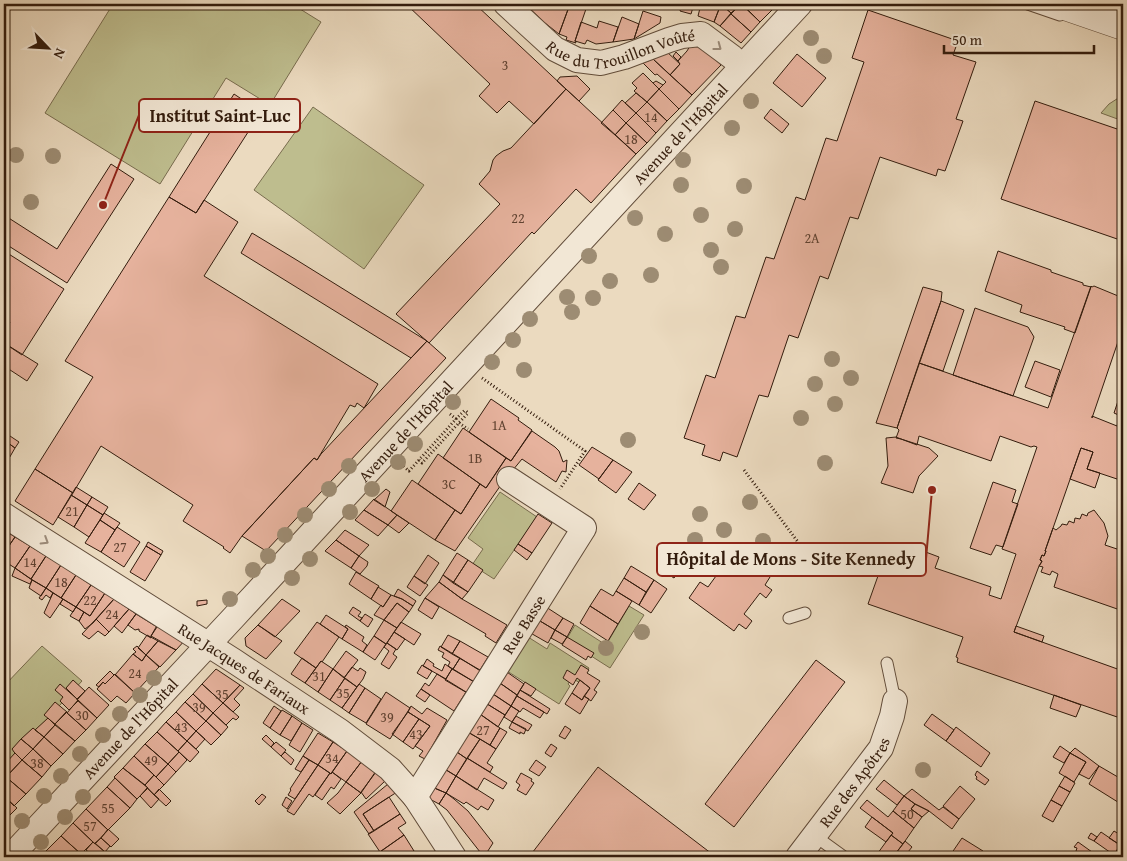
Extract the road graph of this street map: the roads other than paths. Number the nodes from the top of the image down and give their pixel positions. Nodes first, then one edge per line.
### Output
1 (506, 4) edge
2 (800, 4) edge
3 (1028, 4) edge
4 (1058, 4) edge
5 (1123, 26) edge
6 (1123, 36) edge
7 (742, 66) junction
8 (509, 478) dead end
9 (4, 515) edge
10 (805, 613) dead end
11 (789, 618) dead end
12 (208, 645) junction
13 (887, 662) dead end
14 (895, 701) joint
15 (415, 797) junction
16 (814, 836) junction
17 (10, 857) edge
18 (454, 857) edge
19 (798, 857) edge
20 (844, 857) edge

1 -> 7 street, Rue du Trouillon Voûté
2 - 7 street, Avenue de l'Hôpital
3 - 6 lane
4 - 5 street
7 - 12 street, Avenue de l'Hôpital
8 - 15 street, Rue Basse
9 -> 12 street, Rue Jacques de Fariaux
10 - 11 lane
12 - 15 street, Rue Jacques de Fariaux
12 - 17 street, Avenue de l'Hôpital
13 - 14 lane
14 - 16 street, Rue des Apôtres
15 - 18 street, Rue Jacques de Fariaux
16 - 19 street, Rue des Apôtres
16 - 20 lane

